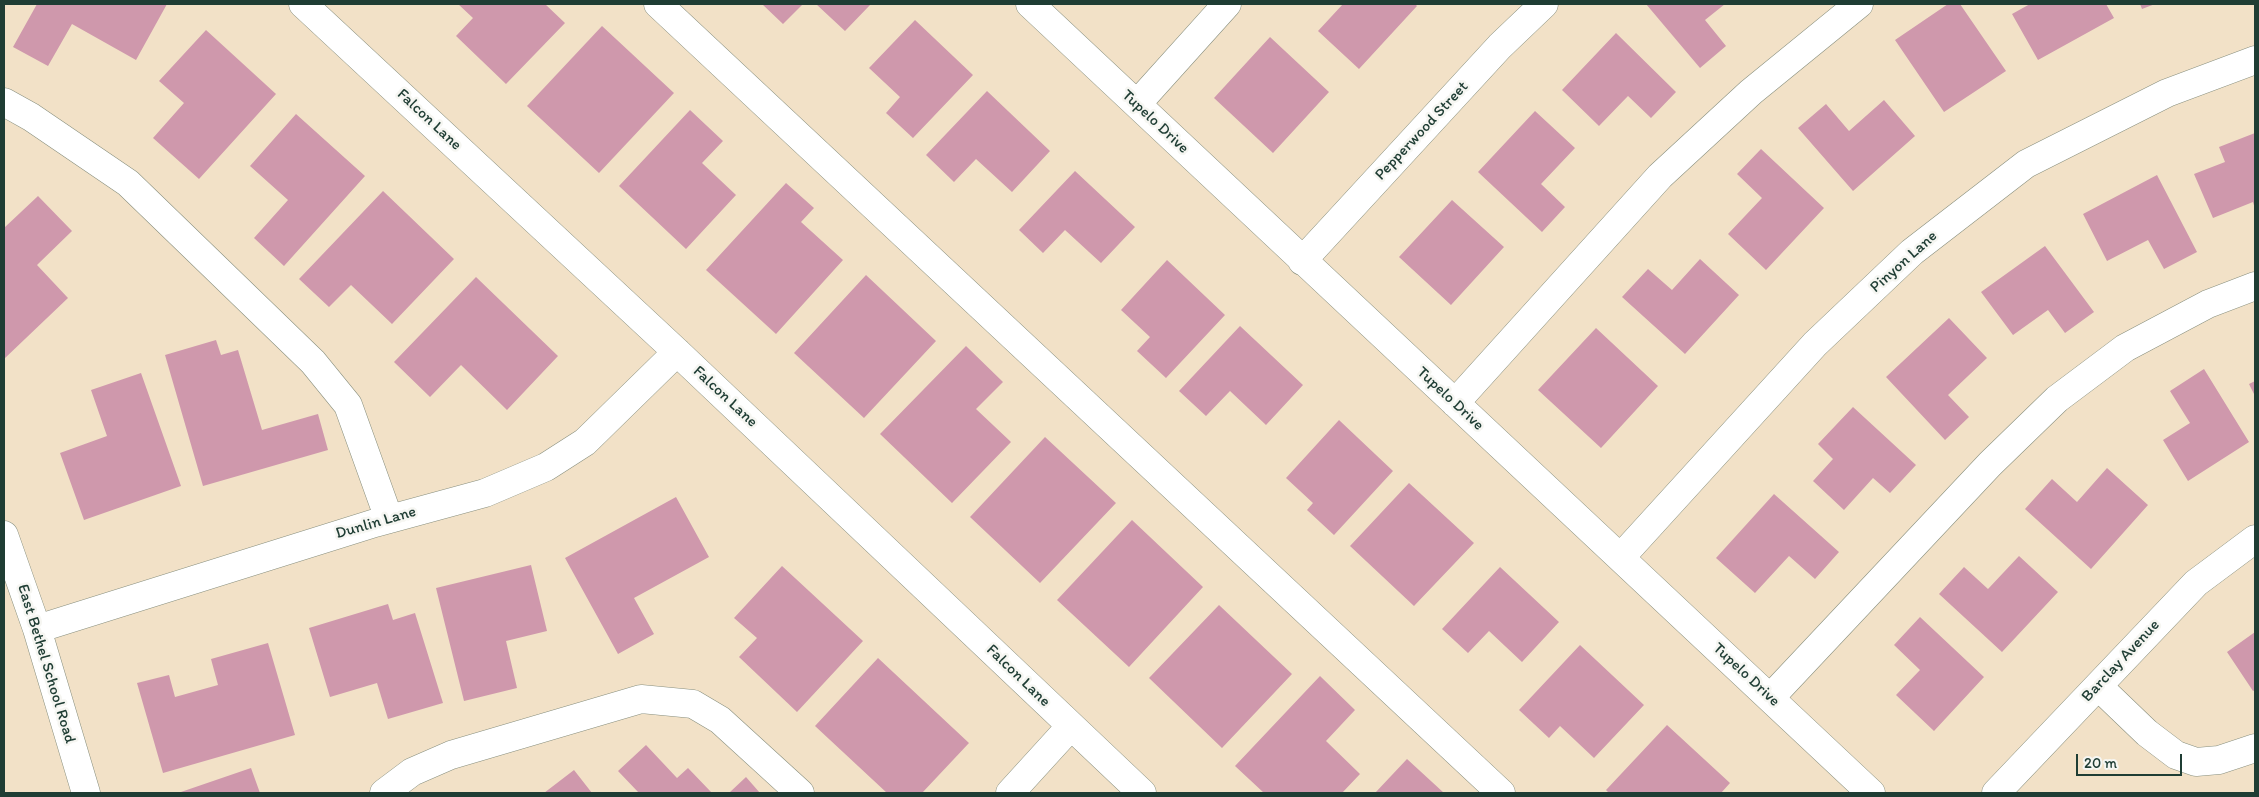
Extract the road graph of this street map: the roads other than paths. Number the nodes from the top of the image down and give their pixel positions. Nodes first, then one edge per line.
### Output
1 (304, 4) edge
2 (658, 4) edge
3 (1030, 4) edge
4 (1227, 4) edge
5 (1544, 4) edge
6 (1859, 4) edge
7 (2255, 60) edge
8 (4, 102) edge
9 (1137, 104) junction
10 (1302, 261) junction
11 (2255, 286) edge
12 (677, 352) junction
13 (1455, 403) junction
14 (388, 519) junction
15 (4, 535) edge
16 (2255, 539) edge
17 (1621, 557) junction
18 (37, 629) junction
19 (2098, 686) junction
20 (1770, 698) junction
21 (1072, 726) junction
22 (2255, 748) edge
23 (86, 793) edge
24 (384, 793) edge
25 (800, 793) edge
26 (1010, 793) edge
27 (1142, 793) edge
28 (1501, 793) edge
29 (1871, 793) edge
30 (1996, 793) edge

1 - 12 street, Falcon Lane
2 - 28 street
3 - 9 street, Tupelo Drive
4 - 9 street
5 - 10 street, Pepperwood Street
6 - 13 street
7 - 17 street, Pinyon Lane
8 - 14 street
9 - 10 street, Tupelo Drive
10 - 13 street, Tupelo Drive
11 - 20 street
12 - 14 street, Dunlin Lane
12 - 21 street, Falcon Lane
13 - 17 street, Tupelo Drive
14 - 18 street, Dunlin Lane
15 - 18 street, East Bethel School Road
16 - 19 street, Barclay Avenue
17 - 20 street, Tupelo Drive
18 - 23 street, East Bethel School Road
19 - 22 street
19 - 30 street, Barclay Avenue
20 - 29 street, Tupelo Drive
21 - 26 street
21 - 27 street, Falcon Lane
24 - 25 street

